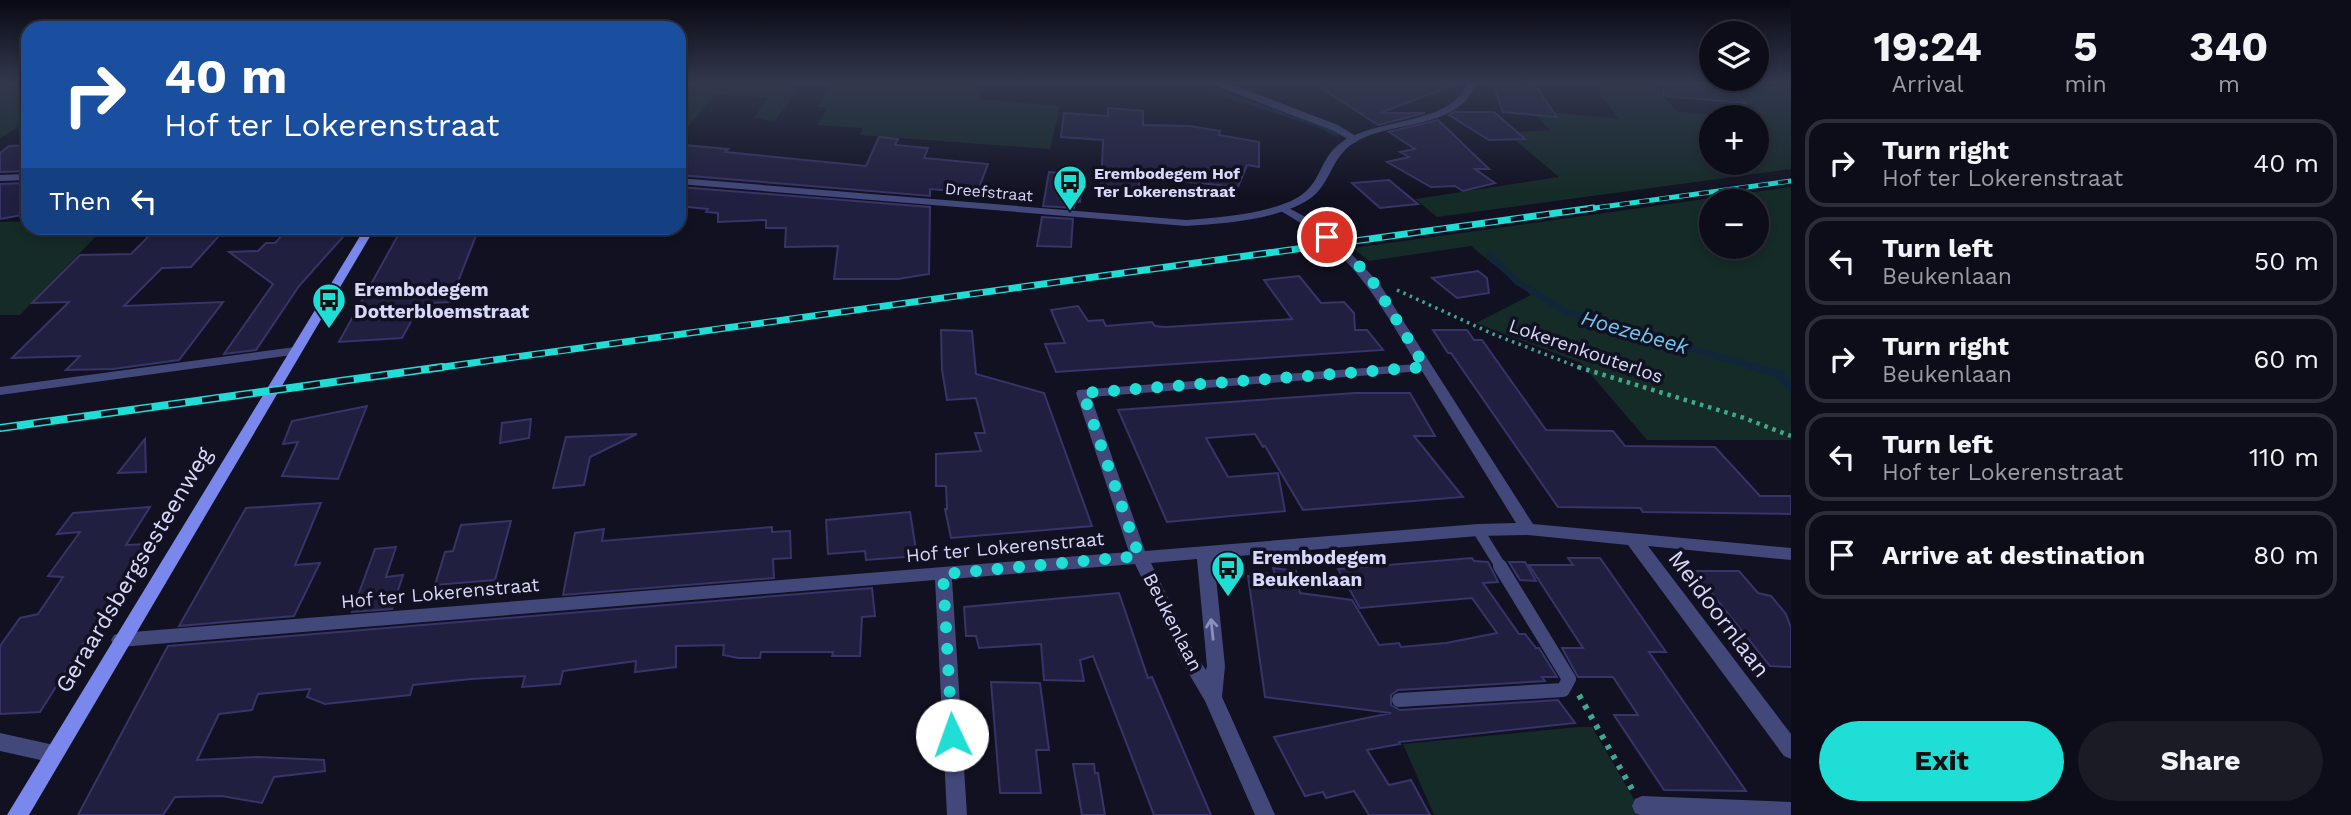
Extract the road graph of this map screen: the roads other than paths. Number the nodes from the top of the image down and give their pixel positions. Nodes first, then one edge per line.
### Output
1 (1315, 120) edge
2 (1411, 120) edge
3 (1351, 141) junction
4 (21, 177) edge
5 (0, 178) edge
6 (686, 182) edge
7 (1283, 208) junction
8 (366, 235) edge
9 (295, 351) junction
10 (1425, 367) junction
11 (0, 391) edge
12 (1528, 529) junction
13 (1478, 530) junction
14 (1634, 540) junction
15 (1205, 552) junction
16 (1791, 554) edge
17 (1139, 556) junction
18 (943, 574) junction
19 (120, 640) junction
20 (1213, 697) junction
21 (1399, 700) dead end
22 (0, 742) edge
23 (1791, 750) edge
24 (54, 754) junction
25 (1642, 806) road end
26 (1791, 812) edge
27 (17, 815) edge
28 (957, 815) edge
29 (1265, 815) edge

1 - 3 lane
2 - 3 street
3 - 7 street, Dreefstraat
4 - 5 street
6 - 7 street, Dreefstraat
7 - 10 street
8 - 9 main road, Geraardsbergsesteenweg
9 - 11 street
9 - 19 main road, Geraardsbergsesteenweg
10 - 12 street
10 - 17 street, Beukenlaan
12 - 13 street, Hof ter Lokerenstraat
12 - 14 street, Meidoornlaan
13 - 15 street, Hof ter Lokerenstraat
13 - 21 lane
14 - 16 street, Meidoornlaan
14 - 23 street, Meidoornlaan
15 - 17 street, Hof ter Lokerenstraat
20 -> 15 street, Beukenlaan
17 - 18 street, Hof ter Lokerenstraat
17 - 20 street, Beukenlaan
18 - 19 street, Hof ter Lokerenstraat
18 - 28 street
19 - 24 main road, Geraardsbergsesteenweg
20 - 29 street, Beukenlaan
22 - 24 street
24 - 27 main road, Geraardsbergsesteenweg
25 - 26 street

